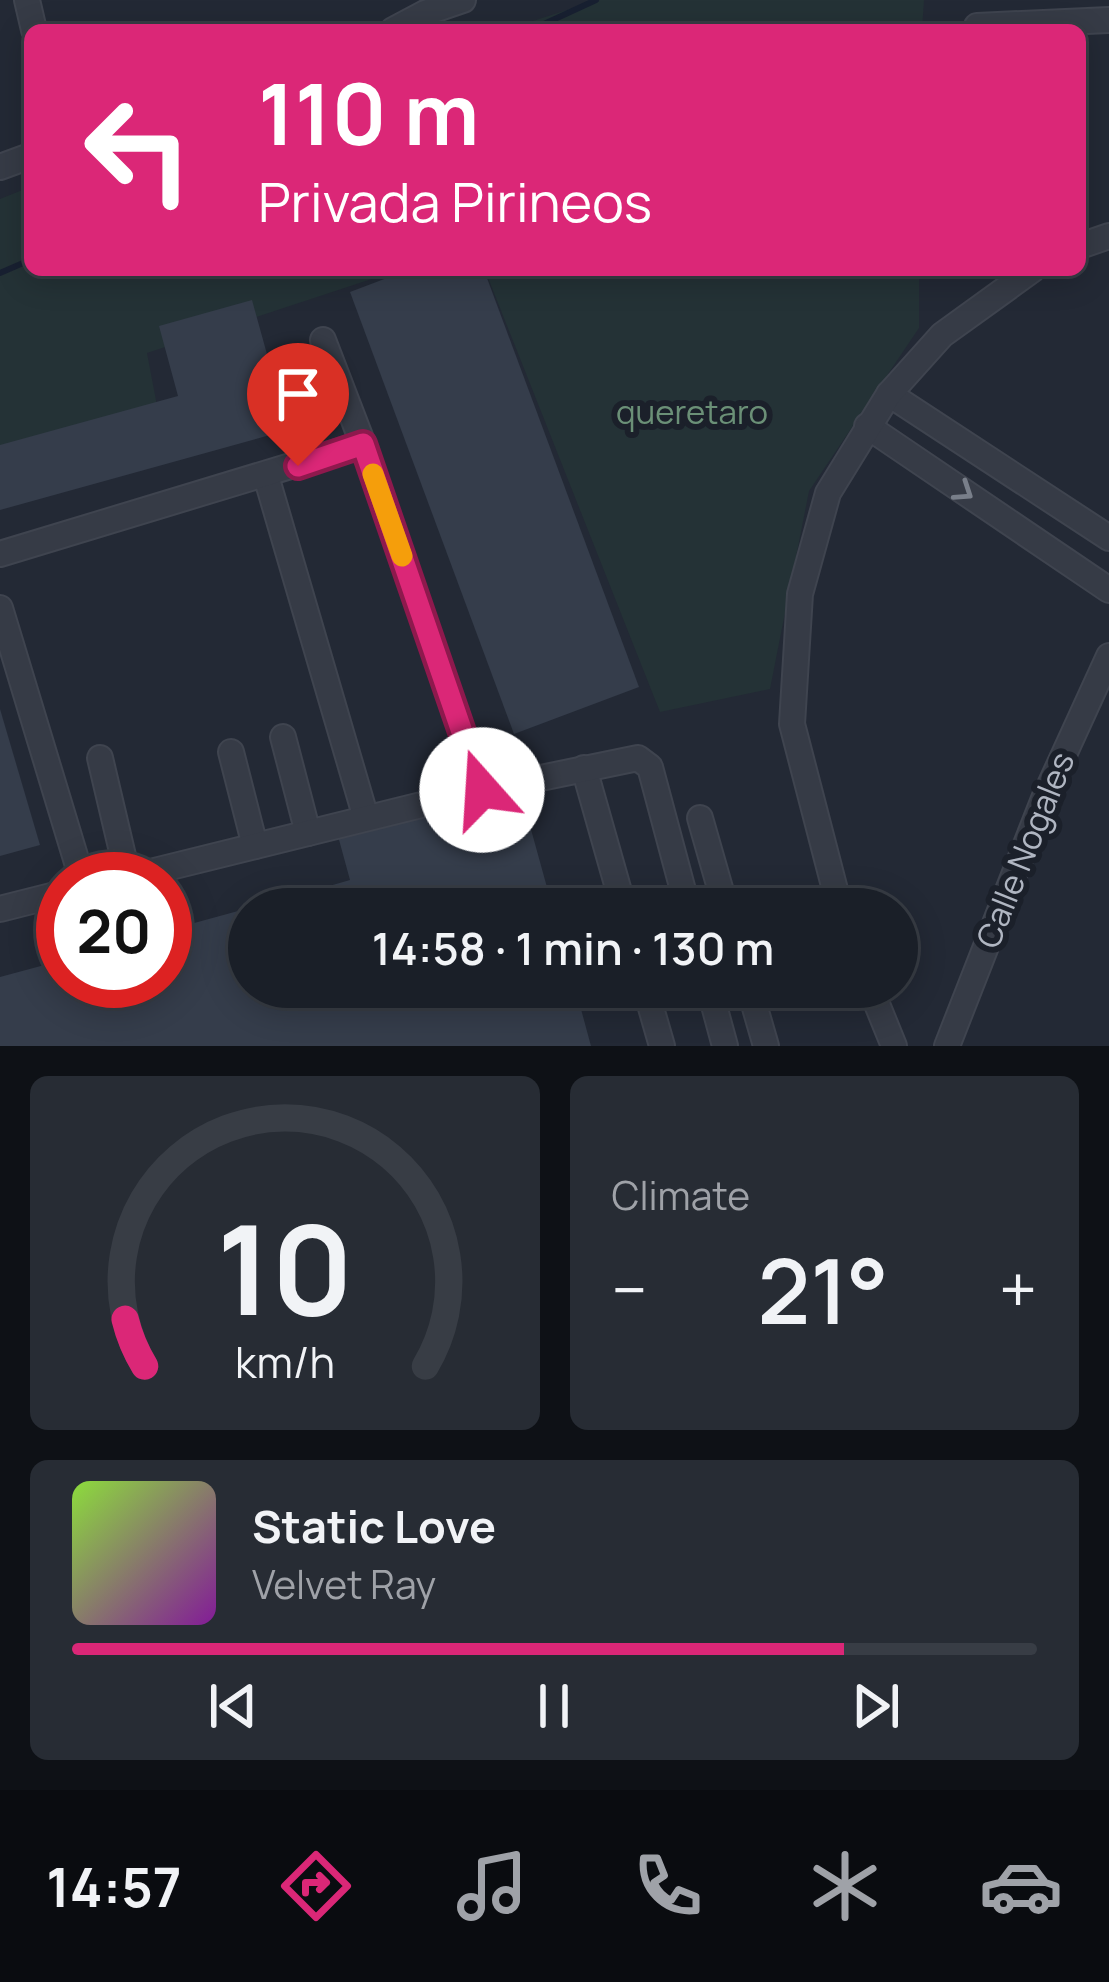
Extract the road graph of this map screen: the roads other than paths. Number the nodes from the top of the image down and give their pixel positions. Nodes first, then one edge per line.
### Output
1 (464, 0) edge
2 (423, 6) edge
3 (1109, 20) edge
4 (1021, 24) edge
5 (1024, 276) edge
6 (323, 340) dead end
7 (889, 394) junction
8 (868, 426) junction
9 (363, 444) junction
10 (266, 476) junction
11 (1109, 538) edge
12 (0, 554) edge
13 (1109, 590) edge
14 (0, 608) edge
15 (1109, 656) edge
16 (283, 737) dead end
17 (231, 752) dead end
18 (100, 758) dead end
19 (584, 768) junction
20 (482, 790) junction
21 (366, 818) junction
22 (700, 818) dead end
23 (308, 833) junction
24 (255, 846) junction
25 (74, 852) edge
26 (120, 852) edge
27 (192, 862) edge
28 (618, 888) edge
29 (682, 888) edge
30 (720, 888) edge
31 (835, 888) edge
32 (36, 900) edge
33 (0, 909) edge
34 (652, 1008) edge
35 (715, 1008) edge
36 (755, 1008) edge
37 (879, 1008) edge
38 (662, 1046) edge
39 (725, 1046) edge
40 (766, 1046) edge
41 (894, 1046) edge
42 (946, 1046) edge

1 - 2 street
3 - 4 street
5 - 7 street
6 - 9 street
7 - 8 street
7 - 11 street
8 -> 13 street
8 - 31 street
9 - 10 street
9 - 20 street
10 - 12 street
10 - 21 street
14 - 25 street
15 - 42 street, Calle Nogales
16 - 23 street
17 - 24 street
18 - 26 street
19 - 20 street
19 - 28 street
19 - 29 street
20 - 21 street
21 - 23 street
22 - 30 street
23 - 24 street
24 - 27 street
32 - 33 street
34 - 38 street
35 - 39 street
36 - 40 street
37 - 41 street

